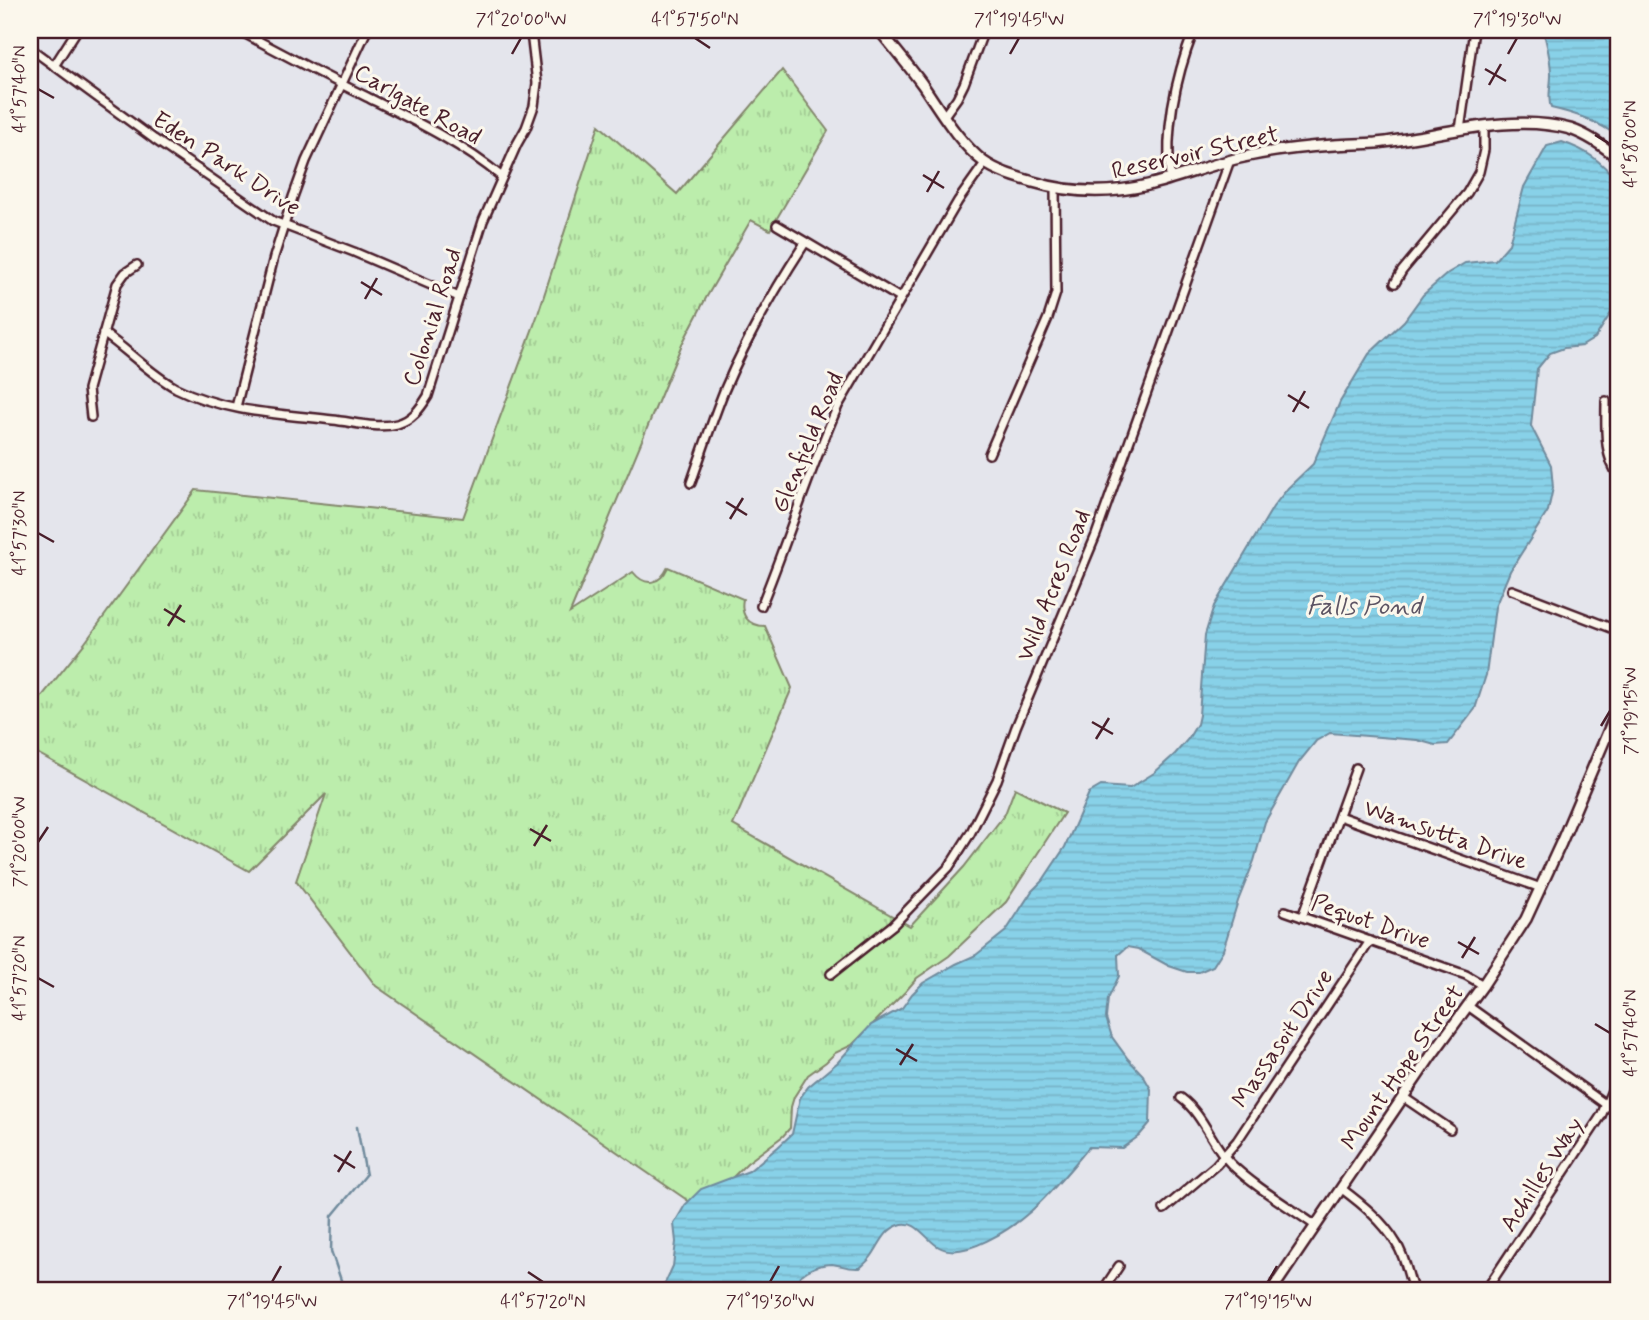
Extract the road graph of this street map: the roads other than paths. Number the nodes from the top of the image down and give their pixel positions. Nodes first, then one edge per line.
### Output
1 (77, 30) edge
2 (238, 30) edge
3 (367, 30) edge
4 (529, 30) edge
5 (879, 30) edge
6 (984, 30) edge
7 (1181, 30) edge
8 (1474, 30) edge
9 (1193, 32) edge
10 (30, 48) edge
11 (54, 66) junction
12 (341, 84) junction
13 (944, 116) junction
14 (1484, 126) junction
15 (1460, 130) junction
16 (1619, 159) edge
17 (1230, 160) junction
18 (985, 163) junction
19 (502, 177) junction
20 (1170, 178) junction
21 (1055, 188) junction
22 (777, 225) dead end
23 (283, 226) junction
24 (805, 243) junction
25 (137, 265) dead end
26 (1395, 283) dead end
27 (459, 297) junction
28 (900, 298) junction
29 (103, 333) junction
30 (1605, 401) dead end
31 (236, 407) junction
32 (91, 417) dead end
33 (989, 454) dead end
34 (1619, 476) edge
35 (691, 483) dead end
36 (1512, 590) dead end
37 (761, 606) dead end
38 (1619, 631) edge
39 (1619, 706) edge
40 (1356, 768) dead end
41 (1339, 816) junction
42 (1541, 888) junction
43 (1285, 911) dead end
44 (1302, 917) junction
45 (1370, 941) junction
46 (831, 974) dead end
47 (1483, 985) junction
48 (1468, 1006) junction
49 (1619, 1074) edge
50 (1403, 1097) junction
51 (1181, 1098) dead end
52 (1606, 1105) junction
53 (1619, 1114) edge
54 (1451, 1129) dead end
55 (1225, 1156) junction
56 (1342, 1189) junction
57 (1164, 1209) dead end
58 (1316, 1226) junction
59 (1119, 1266) dead end
60 (1103, 1290) edge
61 (1272, 1290) edge
62 (1413, 1290) edge
63 (1486, 1290) edge

1 - 11 street
2 - 12 street, Carlgate Road
3 - 12 street
4 - 19 street, Colonial Road
5 - 13 street, Reservoir Street
6 - 13 street
7 - 9 street
8 - 15 street
9 - 20 street
10 - 11 street, Eden Park Drive
11 - 23 street, Eden Park Drive
12 - 19 street, Carlgate Road
12 - 23 street
13 - 18 street, Reservoir Street
14 - 15 street, Reservoir Street
14 - 16 street, Reservoir Street
14 - 26 street
15 - 17 street, Reservoir Street
17 - 20 street, Reservoir Street
17 - 46 street, Wild Acres Road
18 - 21 street, Reservoir Street
18 - 28 street, Glenfield Road
19 - 27 street, Colonial Road
20 - 21 street, Reservoir Street
21 - 33 street
22 - 24 street
23 - 27 street, Eden Park Drive
23 - 31 street
24 - 28 street
24 - 35 street
25 - 29 street
27 - 31 street, Colonial Road
28 - 37 street, Glenfield Road
29 - 31 street, Colonial Road
29 - 32 street
30 - 34 street
36 - 38 street
39 - 42 street, Mount Hope Street
40 - 41 street
41 - 42 street, Wamsutta Drive
41 - 44 street
42 - 47 street, Mount Hope Street
43 - 44 street, Pequot Drive
44 - 45 street, Pequot Drive
45 - 47 street, Pequot Drive
45 - 55 street, Massasoit Drive
47 - 48 street, Mount Hope Street
48 - 50 street, Mount Hope Street
48 - 52 street
49 - 52 street, Achilles Way
50 - 54 street
50 - 56 street, Mount Hope Street
51 - 55 street
52 - 53 street
52 - 63 street, Achilles Way
55 - 57 street, Massasoit Drive
55 - 58 street
56 - 58 street, Mount Hope Street
56 - 62 street
58 - 61 street, Mount Hope Street
59 - 60 street

